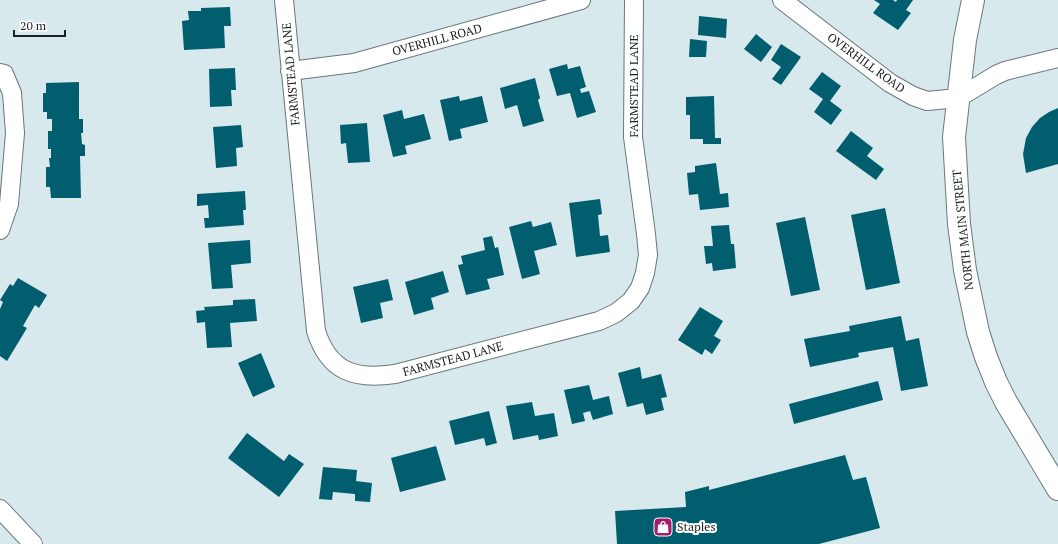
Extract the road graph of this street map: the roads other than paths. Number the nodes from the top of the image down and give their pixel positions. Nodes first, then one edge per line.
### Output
1 (284, 0) edge
2 (582, 0) edge
3 (634, 0) edge
4 (782, 0) edge
5 (973, 0) edge
6 (1058, 58) edge
7 (290, 71) junction
8 (0, 73) edge
9 (958, 98) junction
10 (7, 132) edge
11 (0, 230) edge
12 (1058, 489) edge
13 (0, 509) edge
14 (33, 544) edge

1 - 7 street, FARMSTEAD LANE
2 - 7 street, OVERHILL ROAD
3 - 7 street, FARMSTEAD LANE
4 - 9 street, OVERHILL ROAD
5 - 9 main road, NORTH MAIN STREET
6 - 9 street
8 - 10 street
9 - 12 main road, NORTH MAIN STREET
10 - 11 street
13 - 14 street

